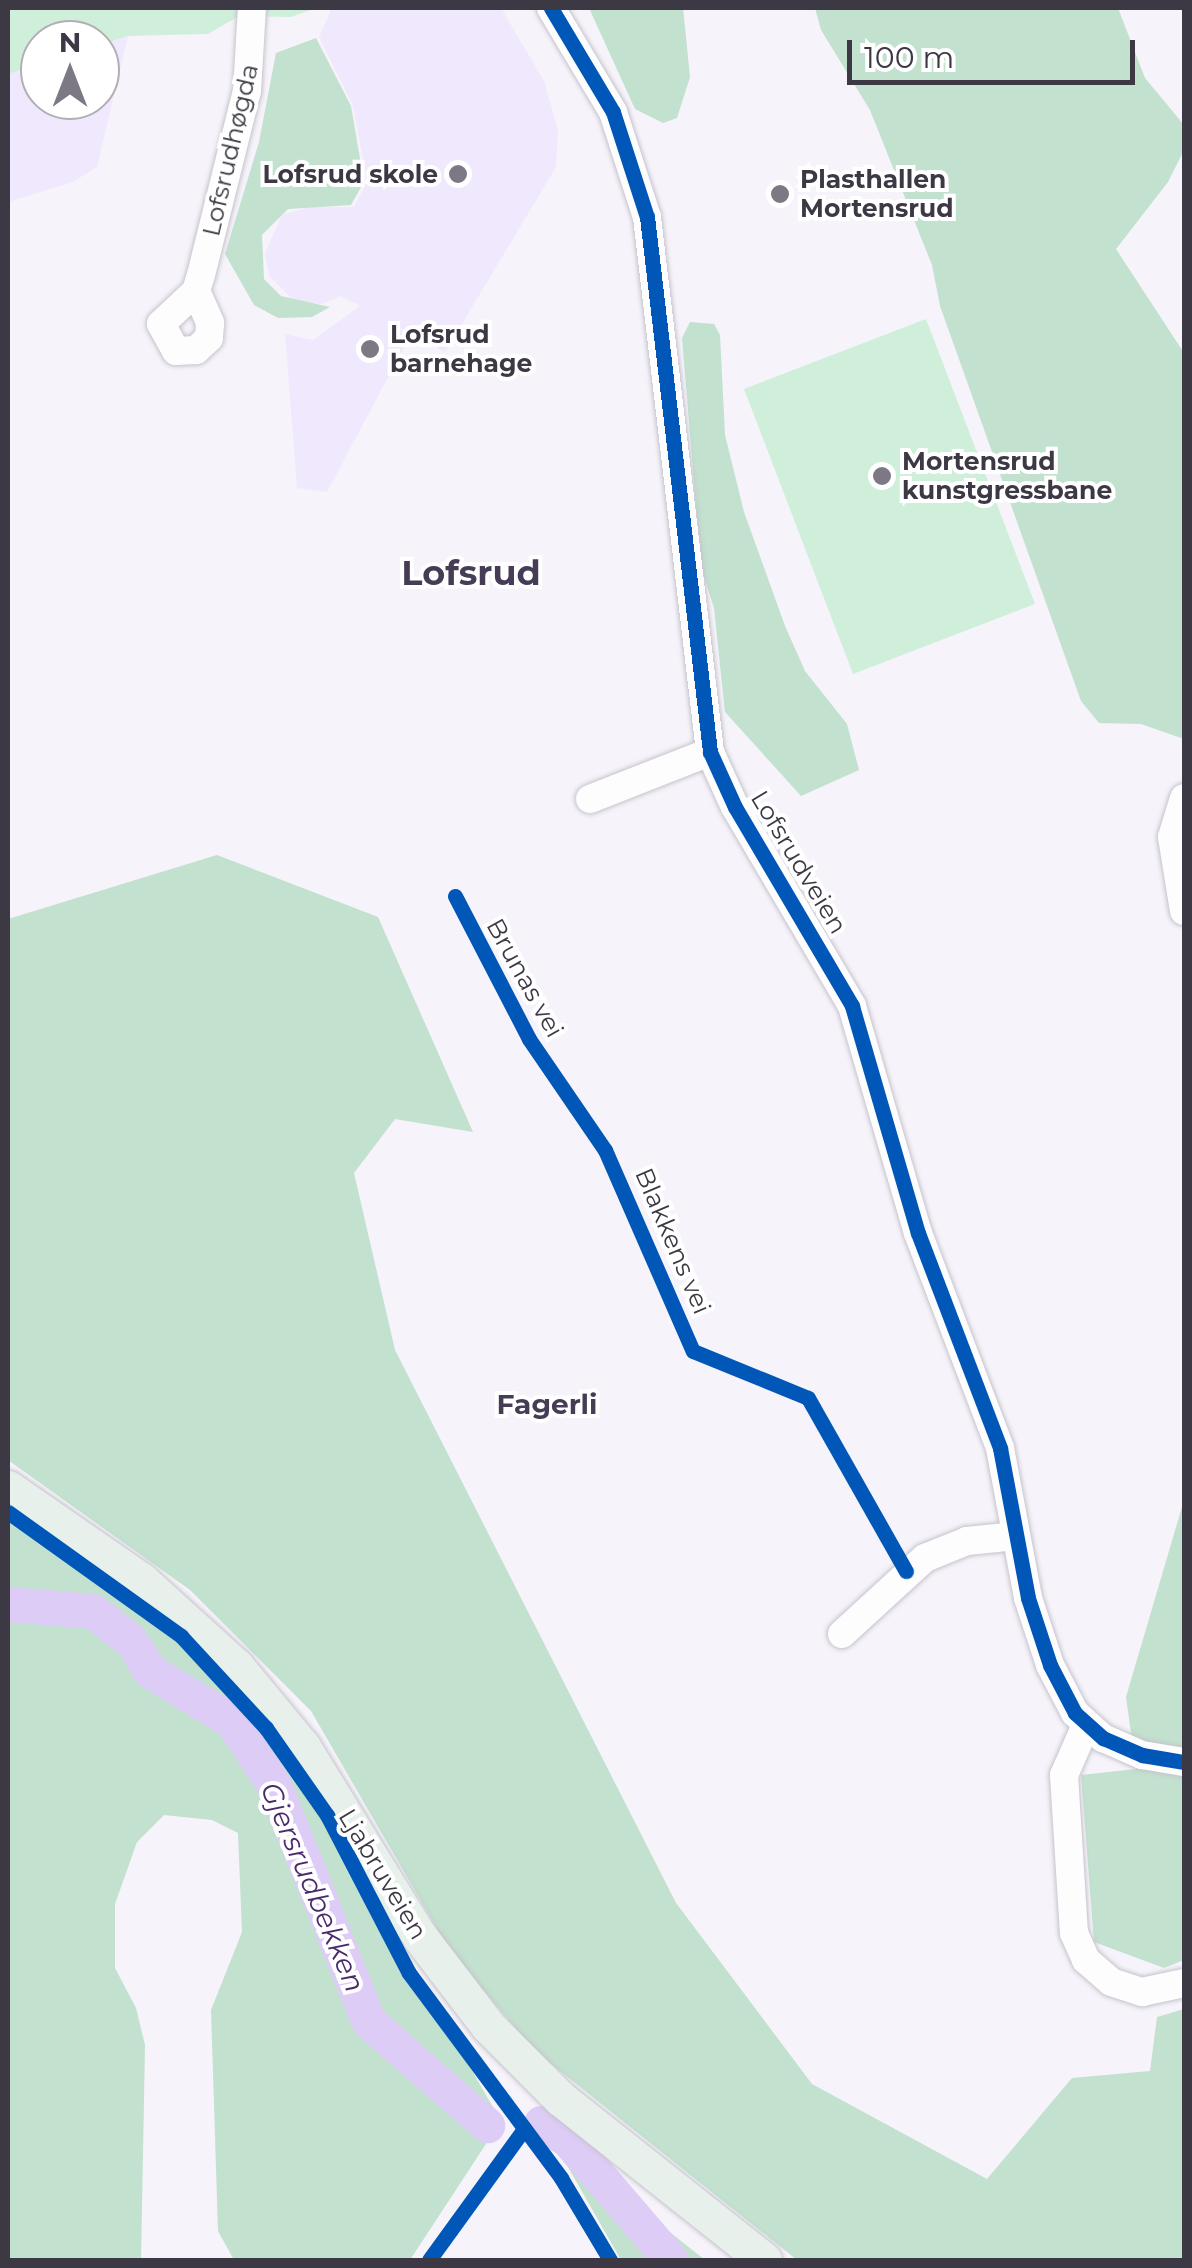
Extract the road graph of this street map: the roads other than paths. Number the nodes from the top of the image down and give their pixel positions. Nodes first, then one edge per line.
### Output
1 (252, 8) edge
2 (551, 8) edge
3 (196, 291) dead end
4 (710, 752) junction
5 (1184, 798) edge
6 (590, 799) dead end
7 (1184, 911) edge
8 (8, 1488) edge
9 (1016, 1536) junction
10 (842, 1634) dead end
11 (1086, 1725) junction
12 (1184, 1762) edge
13 (1184, 1983) edge
14 (764, 2260) edge

1 - 3 street, Lofsrudhøgda
2 - 4 street, Lofsrudveien
4 - 6 street
4 - 9 street, Lofsrudveien
5 - 7 street
8 - 14 main road, Ljabruveien
9 - 10 street
9 - 11 street, Lofsrudveien
11 - 12 street
11 - 13 street

